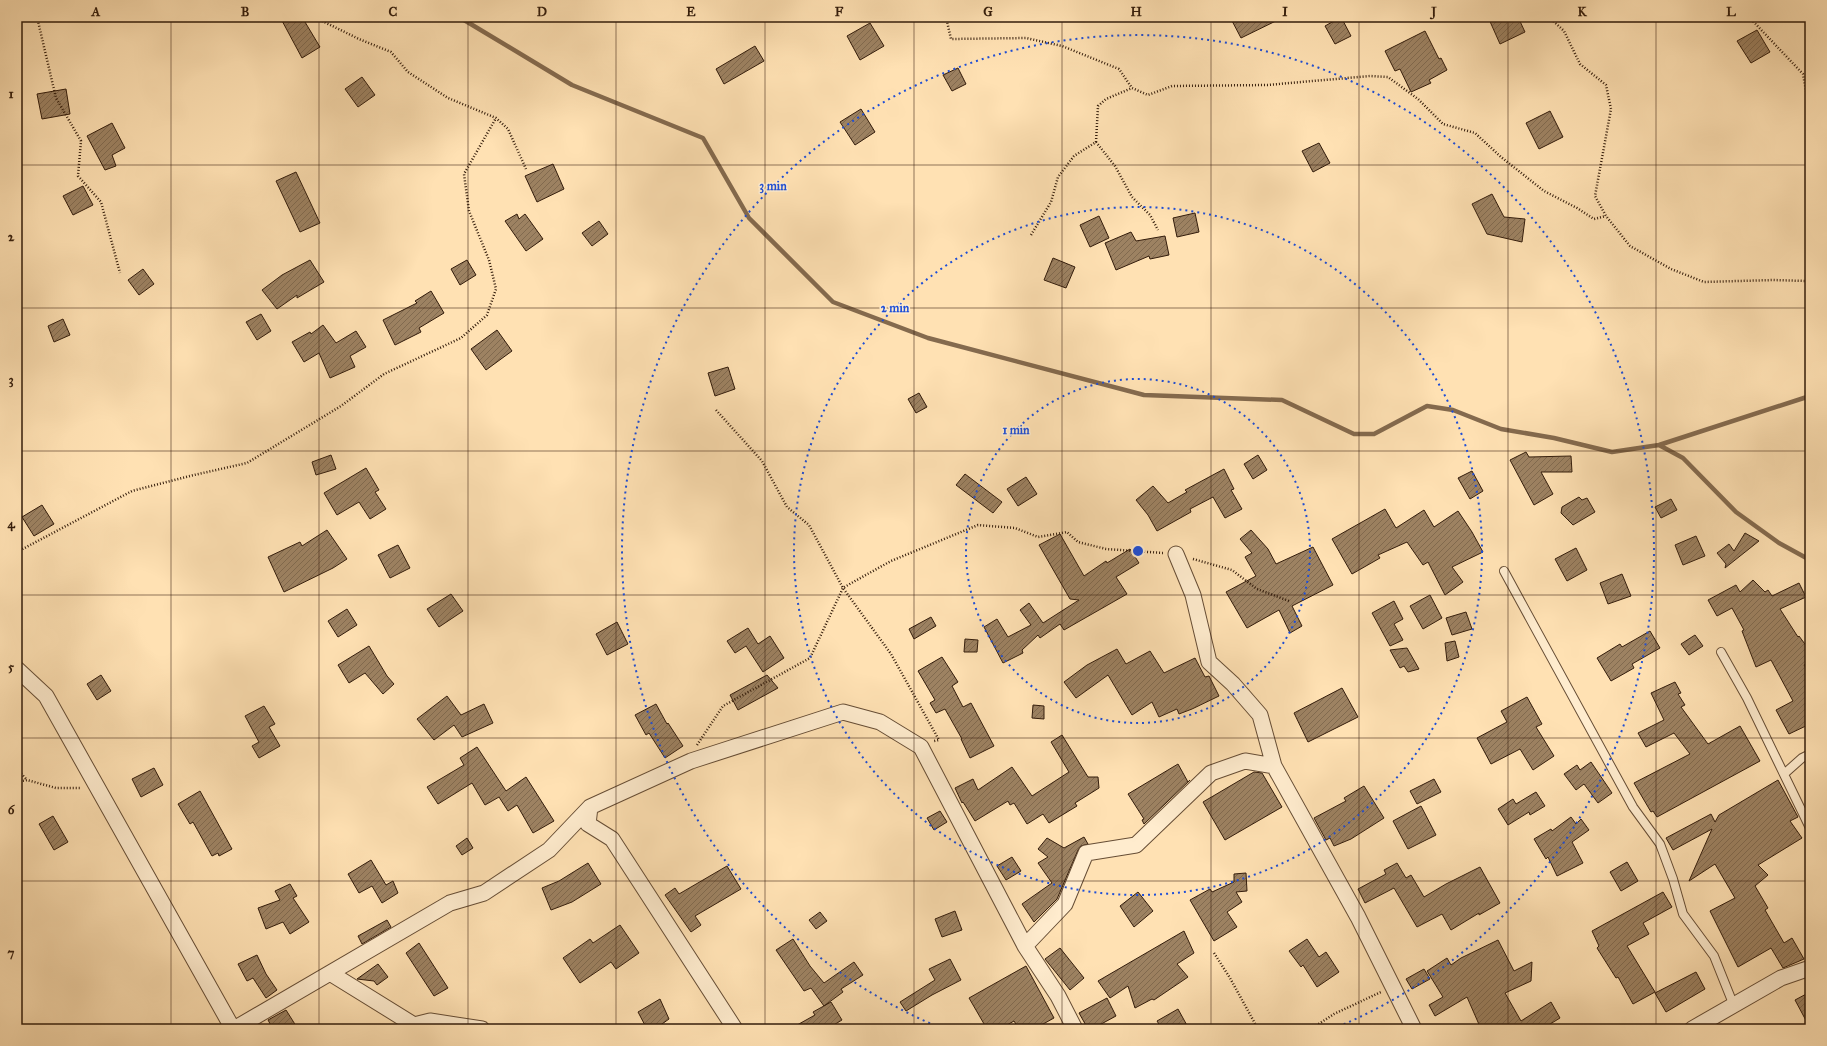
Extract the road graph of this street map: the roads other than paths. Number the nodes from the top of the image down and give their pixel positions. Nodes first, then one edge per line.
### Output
1 (1176, 554) road end
2 (1504, 571) dead end
3 (1721, 652) dead end
4 (17, 669) edge
5 (1810, 754) edge
6 (1274, 766) junction
7 (1784, 774) junction
8 (590, 807) junction
9 (1810, 828) edge
10 (1025, 946) junction
11 (1810, 968) edge
12 (330, 973) junction
13 (1734, 1006) junction
14 (233, 1029) edge
15 (482, 1029) edge
16 (735, 1029) edge
17 (1075, 1029) edge
18 (1414, 1029) edge
19 (1692, 1029) edge

1 - 6 street
2 - 13 lane
3 - 7 lane
4 - 14 street
5 - 7 lane
6 - 10 street
6 - 18 street
7 - 9 lane
8 - 10 street
8 - 12 street
8 - 16 street
10 - 17 street
11 - 13 street
12 - 14 street
12 - 15 street
13 - 19 street

